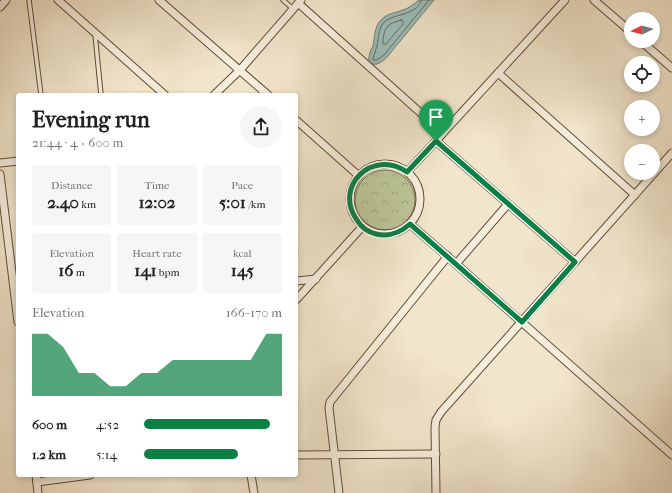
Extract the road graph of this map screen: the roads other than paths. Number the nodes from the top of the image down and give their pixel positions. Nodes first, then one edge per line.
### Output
1 (6, 0) edge
2 (29, 0) edge
3 (58, 0) edge
4 (159, 0) edge
5 (283, 0) edge
6 (565, 0) edge
7 (594, 0) edge
8 (297, 4) edge
9 (0, 7) edge
10 (624, 26) edge
11 (95, 33) junction
12 (649, 48) edge
13 (672, 68) edge
14 (240, 70) junction
15 (498, 73) junction
16 (41, 93) edge
17 (101, 93) edge
18 (162, 93) edge
19 (216, 93) edge
20 (266, 93) edge
21 (298, 122) edge
22 (443, 133) junction
23 (436, 141) junction
24 (672, 153) edge
25 (16, 161) edge
26 (0, 163) edge
27 (407, 172) junction
28 (0, 174) edge
29 (359, 176) junction
30 (635, 195) junction
31 (508, 204) junction
32 (410, 224) junction
33 (362, 226) junction
34 (448, 256) junction
35 (575, 262) junction
36 (456, 264) junction
37 (316, 279) junction
38 (298, 281) edge
39 (298, 298) edge
40 (16, 301) edge
41 (522, 322) junction
42 (436, 454) junction
43 (298, 455) edge
44 (334, 455) junction
45 (672, 455) edge
46 (54, 477) edge
47 (252, 477) edge
48 (36, 478) edge
49 (38, 493) edge
50 (254, 493) edge
51 (339, 493) edge
52 (436, 493) edge

1 - 9 street
2 - 16 lane
3 - 11 street
4 - 14 street
5 - 8 lane
6 - 15 street
7 - 10 street
8 - 14 street
8 - 22 street
11 - 17 lane
11 - 18 street
12 - 13 street
14 - 19 street
14 - 20 street
15 - 22 street
15 - 30 street
21 - 29 street
22 - 23 street
23 - 27 street
23 - 31 street
24 - 30 street
25 - 26 street
27 - 29 street
27 - 32 street
28 - 40 street
29 - 33 street
30 - 35 street
31 - 35 street
31 - 36 street
32 - 33 street
32 - 34 street
33 - 37 street
34 - 36 street
34 - 44 street
35 - 41 street
36 - 41 street
37 - 38 street
37 - 39 street
41 - 42 street
41 - 45 street
42 - 44 street
42 - 52 street
43 - 44 street
44 - 51 street
46 - 48 street
47 - 50 street
48 - 49 street

